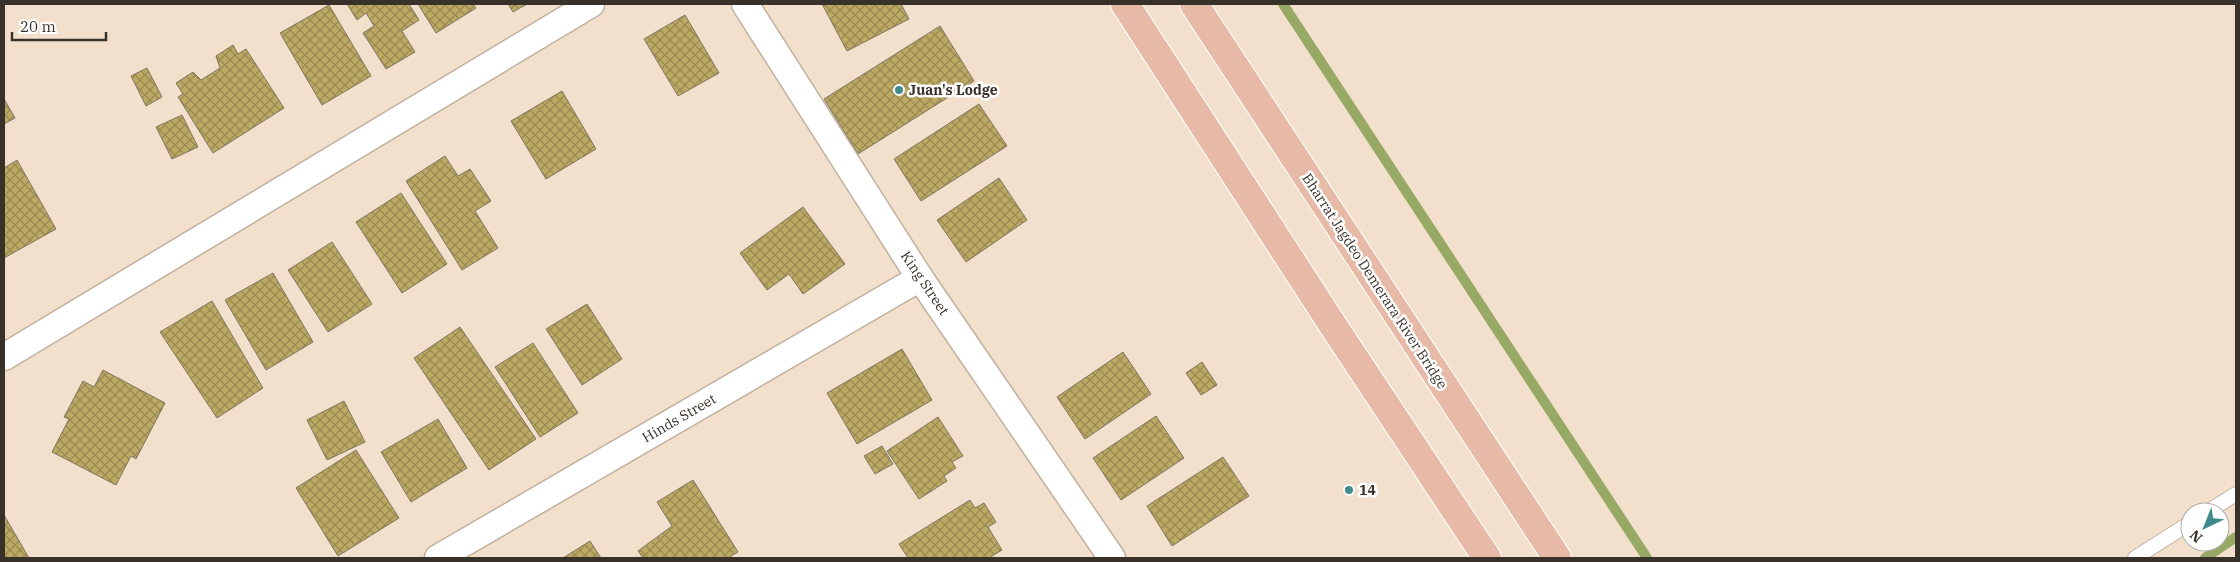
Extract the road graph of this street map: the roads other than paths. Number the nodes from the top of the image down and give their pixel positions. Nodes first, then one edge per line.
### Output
1 (592, 4) edge
2 (745, 4) edge
3 (1125, 4) edge
4 (1194, 4) edge
5 (920, 278) junction
6 (4, 356) edge
7 (2236, 494) edge
8 (2224, 502) edge
9 (2180, 529) edge
10 (438, 558) edge
11 (1112, 558) edge
12 (1487, 558) edge
13 (1557, 558) edge
14 (2135, 558) edge

1 - 6 street
2 - 5 street, King Street
3 - 12 main road
4 - 13 main road, Bharrat Jagdeo Demerara River Bridge
5 - 10 street, Hinds Street
5 - 11 street, King Street
7 - 8 lane
9 - 14 lane

